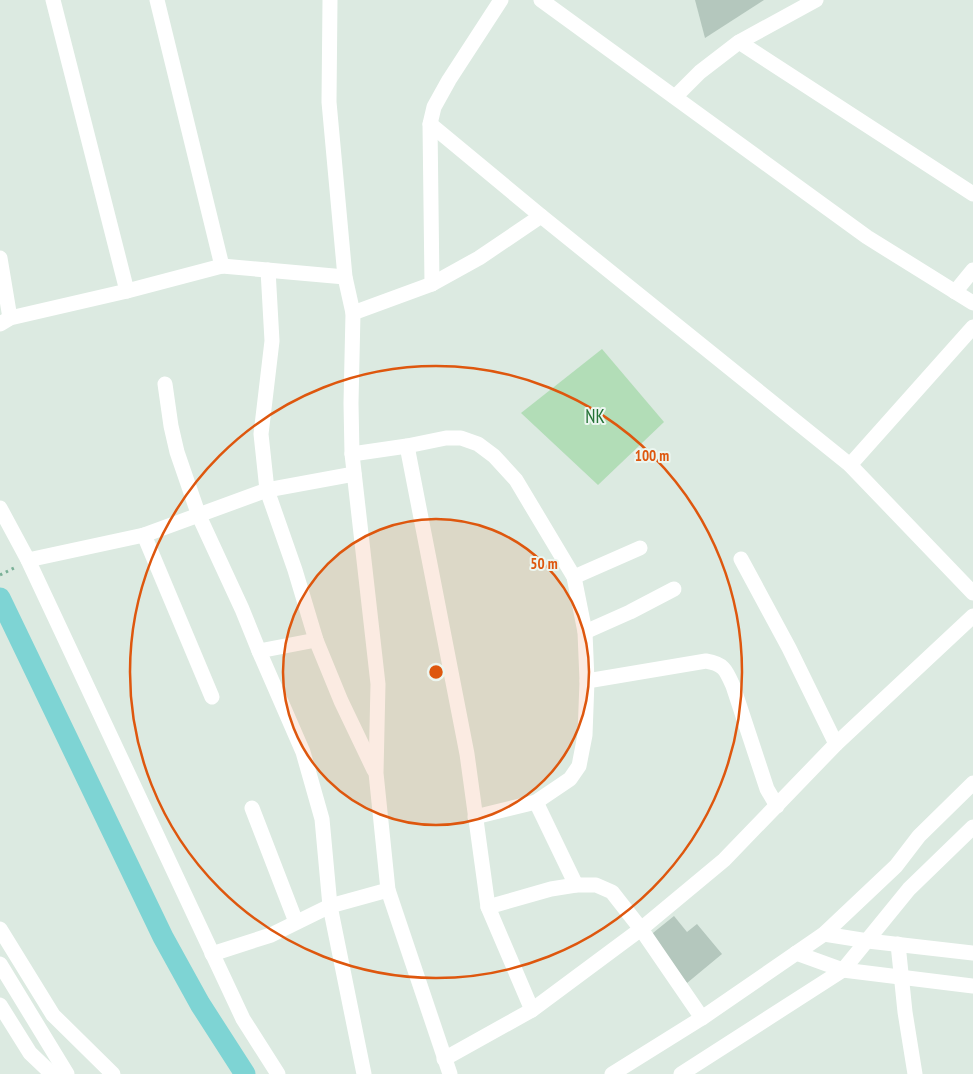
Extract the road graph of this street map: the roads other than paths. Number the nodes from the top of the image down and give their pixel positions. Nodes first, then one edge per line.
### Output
1 (53, 0) edge
2 (157, 0) edge
3 (330, 0) edge
4 (501, 0) edge
5 (541, 0) edge
6 (816, 0) edge
7 (739, 42) junction
8 (675, 97) junction
9 (430, 124) junction
10 (973, 194) edge
11 (541, 216) junction
12 (0, 258) edge
13 (222, 266) junction
14 (268, 270) junction
15 (973, 270) edge
16 (345, 277) junction
17 (432, 284) junction
18 (127, 291) junction
19 (955, 292) junction
20 (973, 303) edge
21 (353, 313) junction
22 (5, 321) edge
23 (973, 327) edge
24 (165, 384) dead end
25 (407, 446) junction
26 (352, 454) junction
27 (850, 465) junction
28 (354, 474) junction
29 (267, 490) junction
30 (0, 508) edge
31 (199, 516) junction
32 (144, 535) junction
33 (640, 548) dead end
34 (741, 559) dead end
35 (21, 564) junction
36 (574, 577) junction
37 (674, 589) dead end
38 (973, 593) edge
39 (973, 616) edge
40 (585, 632) junction
41 (316, 640) junction
42 (258, 651) junction
43 (588, 682) junction
44 (212, 697) dead end
45 (836, 744) junction
46 (376, 773) junction
47 (973, 783) edge
48 (536, 802) junction
49 (776, 806) junction
50 (252, 808) dead end
51 (475, 817) junction
52 (973, 827) edge
53 (576, 885) junction
54 (388, 890) junction
55 (330, 906) junction
56 (488, 907) junction
57 (296, 922) junction
58 (0, 928) edge
59 (641, 929) junction
60 (824, 934) junction
61 (868, 941) junction
62 (898, 944) junction
63 (796, 953) junction
64 (973, 953) edge
65 (212, 954) junction
66 (0, 964) edge
67 (843, 970) junction
68 (901, 978) junction
69 (973, 986) edge
70 (0, 1005) edge
71 (532, 1010) junction
72 (702, 1018) junction
73 (444, 1058) junction
74 (52, 1074) edge
75 (68, 1074) edge
76 (113, 1074) edge
77 (278, 1074) edge
78 (364, 1074) edge
79 (450, 1074) edge
80 (612, 1074) edge
81 (681, 1074) edge
82 (915, 1074) edge

1 - 18 street
2 - 13 street
3 - 16 street
4 - 9 street
5 - 8 street
6 - 7 street
7 - 8 street
7 - 10 street
8 - 19 street
9 - 11 street
9 - 17 street
11 - 17 street
11 - 27 street
12 - 22 street
13 - 14 street
13 - 18 street
14 - 16 street
14 - 29 street
15 - 19 street
16 - 21 street
17 - 21 street
18 - 22 street
19 - 20 street
21 - 26 street
23 - 27 street
24 - 31 street
25 - 26 street
25 - 36 street
25 - 51 street
26 - 28 street
27 - 38 street
28 - 29 street
28 - 46 street
29 - 31 street
29 - 41 street
30 - 35 street
31 - 32 street
31 - 42 street
32 - 35 street
32 - 44 street
33 - 36 street
34 - 45 street
35 - 65 street
36 - 40 street
37 - 40 street
39 - 45 street
40 - 43 street
41 - 42 street
41 - 46 street
42 - 55 street
43 - 48 street
43 - 49 street
45 - 49 street
46 - 54 street
47 - 60 street
48 - 51 street
48 - 53 street
49 - 59 street
50 - 57 street
51 - 56 street
52 - 61 street
53 - 56 street
53 - 59 street
54 - 55 street
54 - 73 street
55 - 57 street
55 - 78 street
56 - 71 street
57 - 65 street
58 - 76 street
59 - 71 street
59 - 72 street
60 - 61 street
60 - 63 street
61 - 62 street
61 - 67 street
62 - 64 street
62 - 68 street
63 - 67 street
63 - 72 street
65 - 77 street
66 - 75 street
67 - 68 street
67 - 81 street
68 - 69 street
68 - 82 street
70 - 74 street
71 - 73 street
72 - 80 street
73 - 79 street

